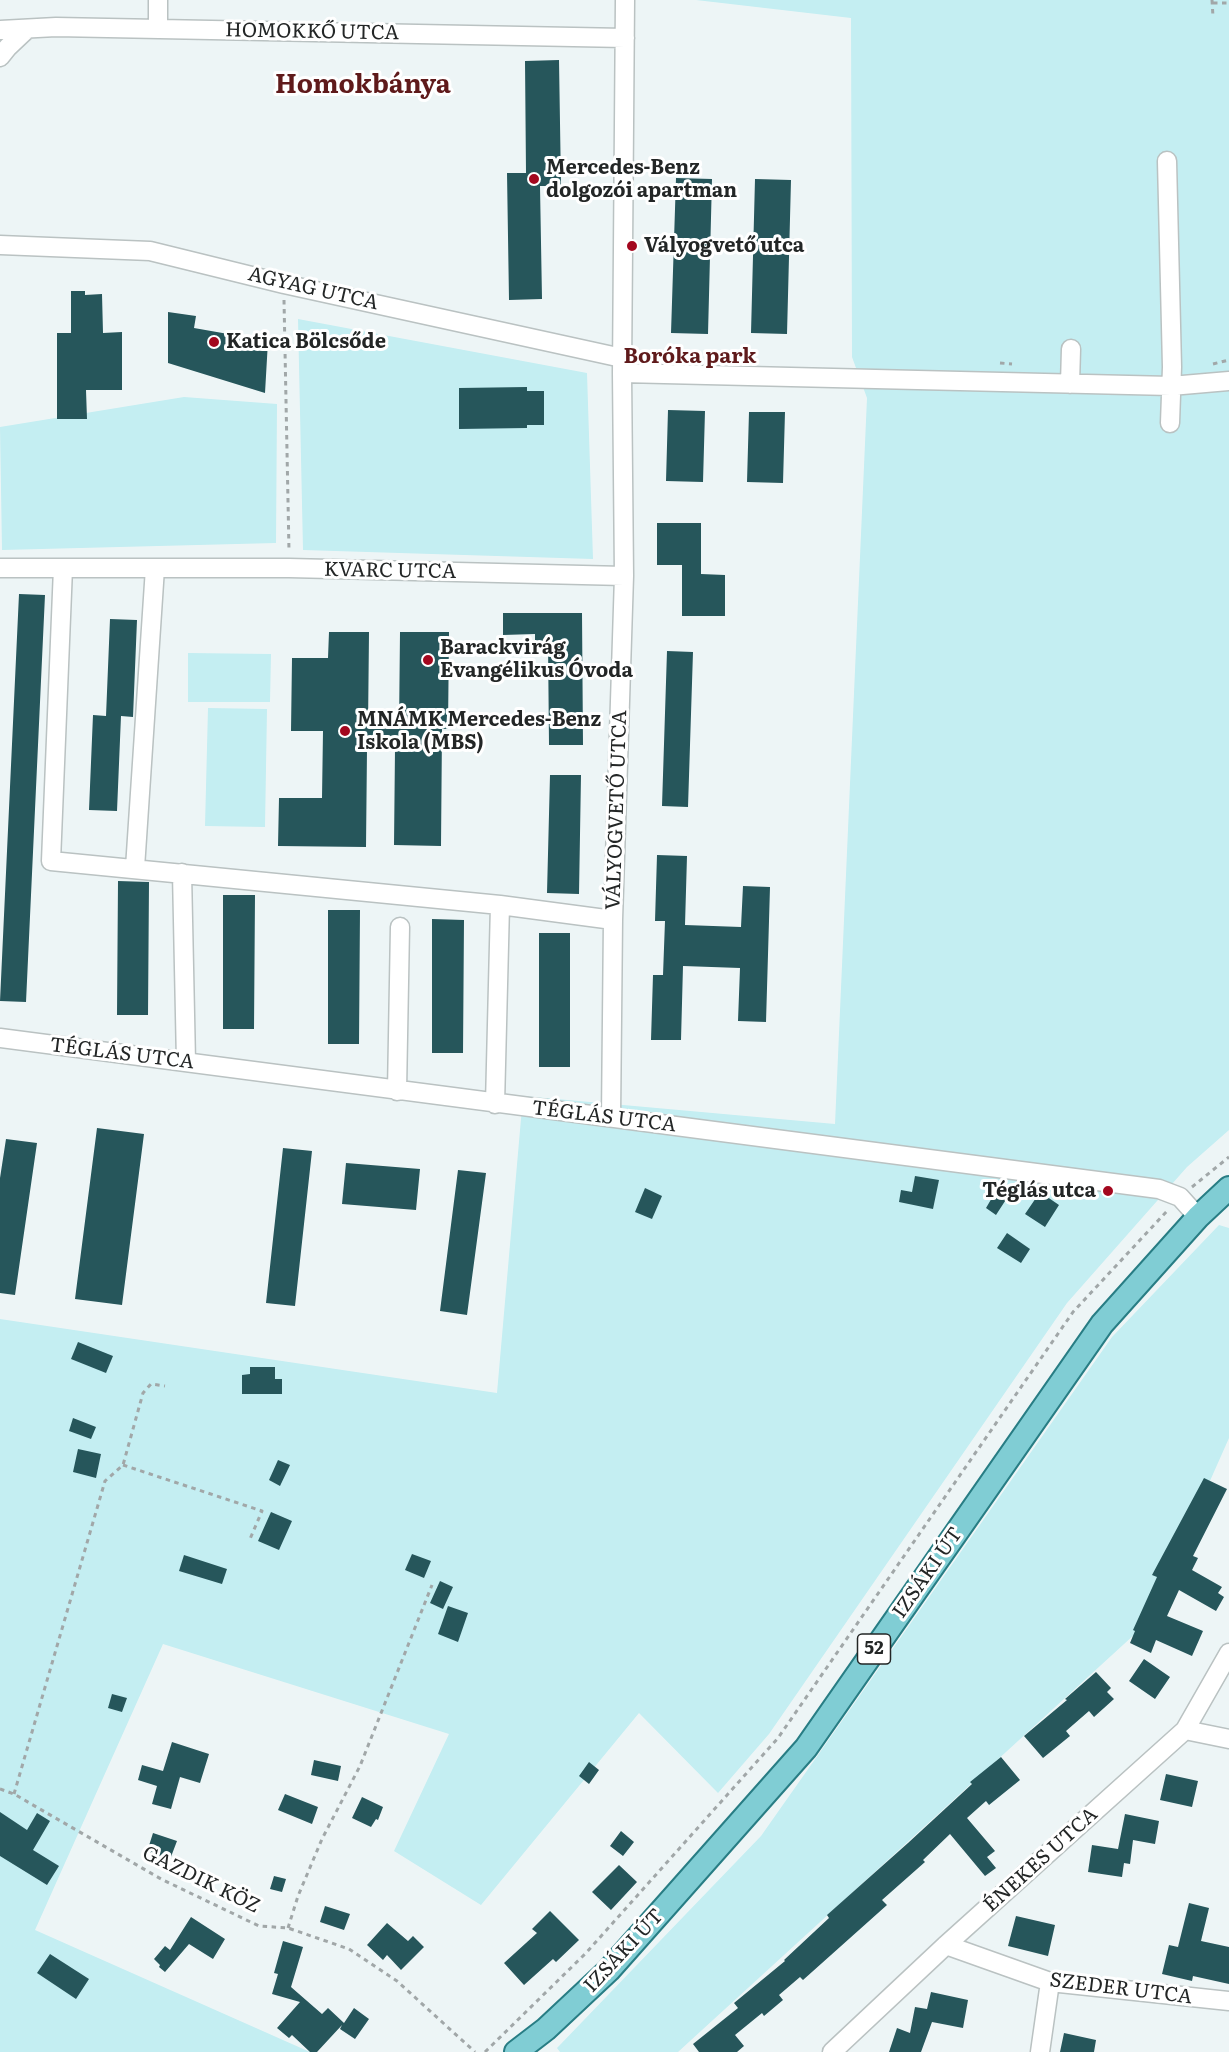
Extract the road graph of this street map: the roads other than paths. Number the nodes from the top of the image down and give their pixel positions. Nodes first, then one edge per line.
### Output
1 (158, 0) edge
2 (625, 0) edge
3 (158, 29) junction
4 (0, 30) edge
5 (26, 30) junction
6 (625, 38) junction
7 (0, 57) edge
8 (1167, 161) dead end
9 (0, 245) edge
10 (1071, 350) dead end
11 (622, 365) junction
12 (1229, 381) edge
13 (1070, 384) junction
14 (1171, 386) junction
15 (1170, 423) dead end
16 (0, 568) edge
17 (63, 568) junction
18 (155, 568) junction
19 (624, 576) junction
20 (135, 868) junction
21 (182, 873) junction
22 (500, 905) junction
23 (613, 920) junction
24 (400, 927) dead end
25 (0, 1038) edge
26 (186, 1062) junction
27 (397, 1091) junction
28 (495, 1104) junction
29 (610, 1117) junction
30 (1229, 1188) edge
31 (1198, 1217) junction
32 (1229, 1653) edge
33 (1185, 1730) junction
34 (1229, 1739) edge
35 (946, 1945) junction
36 (1050, 1982) junction
37 (1229, 2001) edge
38 (546, 2029) junction
39 (516, 2052) edge
40 (534, 2052) edge
41 (832, 2052) edge
42 (1040, 2052) edge

1 - 3 street
2 - 6 street, VÁLYOGVETŐ UTCA
3 - 5 street, HOMOKKŐ UTCA
3 - 6 street, HOMOKKŐ UTCA
4 - 5 street, HOMOKKŐ UTCA
5 - 7 street
6 - 11 street, VÁLYOGVETŐ UTCA
8 - 14 street
9 - 11 street, AGYAG UTCA
10 - 13 street
11 - 13 street, AGYAG UTCA
11 - 19 street, VÁLYOGVETŐ UTCA
12 - 14 street, AGYAG UTCA
13 - 14 street, AGYAG UTCA
14 - 15 street
16 - 17 street, KVARC UTCA
17 - 18 street, KVARC UTCA
17 - 20 street
18 - 19 street, KVARC UTCA
18 - 20 street
19 - 23 street, VÁLYOGVETŐ UTCA
20 - 21 street
21 - 22 street
21 - 26 street
22 - 23 street
22 - 28 street
23 - 29 street, VÁLYOGVETŐ UTCA
24 - 27 street
25 - 26 street, TÉGLÁS UTCA
26 - 27 street, TÉGLÁS UTCA
27 - 28 street, TÉGLÁS UTCA
28 - 29 street, TÉGLÁS UTCA
29 - 31 street, TÉGLÁS UTCA
30 - 31 main road, IZSÁKI ÚT / 52
31 - 38 main road, IZSÁKI ÚT / 52
32 - 33 street, ÉNEKES UTCA
33 - 34 street
33 - 35 street, ÉNEKES UTCA
35 - 36 street, SZEDER UTCA
35 - 41 street, ÉNEKES UTCA
36 - 37 street, SZEDER UTCA
36 - 42 street
38 - 39 main road, IZSÁKI ÚT / 52
38 - 40 street

